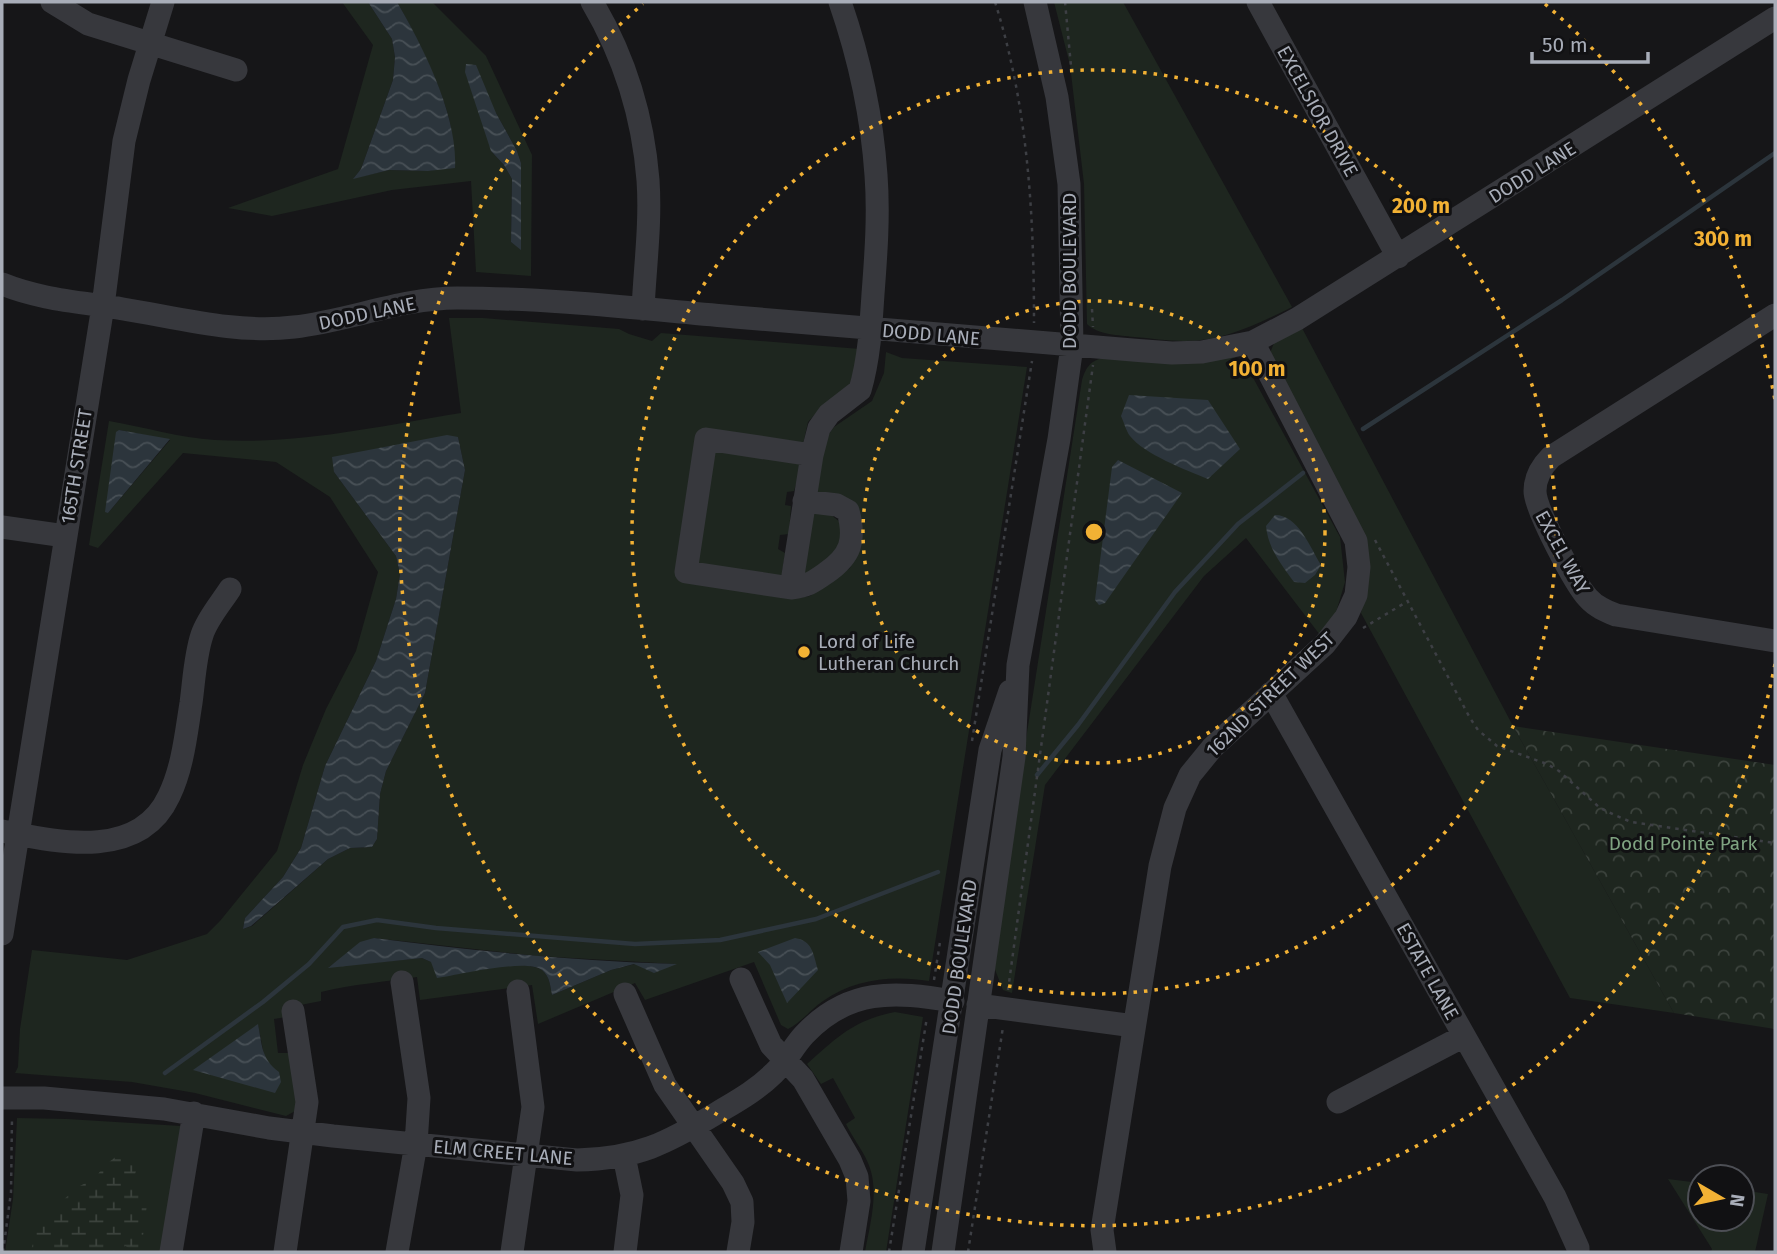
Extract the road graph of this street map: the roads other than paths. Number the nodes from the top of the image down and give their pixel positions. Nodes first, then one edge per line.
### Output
1 (52, 2) edge
2 (163, 2) edge
3 (592, 2) edge
4 (840, 2) edge
5 (1035, 2) edge
6 (1258, 2) edge
7 (1775, 18) edge
8 (150, 44) junction
9 (236, 70) dead end
10 (1398, 257) junction
11 (2, 284) edge
12 (103, 306) junction
13 (643, 309) junction
14 (1775, 316) edge
15 (870, 329) junction
16 (1253, 342) junction
17 (1072, 346) junction
18 (812, 455) junction
19 (804, 501) junction
20 (2, 527) edge
21 (65, 536) junction
22 (791, 588) junction
23 (230, 589) dead end
24 (1775, 641) edge
25 (1018, 665) junction
26 (1271, 693) junction
27 (10, 833) edge
28 (2, 934) edge
29 (741, 979) dead end
30 (401, 982) dead end
31 (518, 991) dead end
32 (625, 994) dead end
33 (943, 1000) junction
34 (978, 1005) junction
35 (293, 1011) dead end
36 (1135, 1026) junction
37 (1464, 1036) junction
38 (786, 1059) junction
39 (1338, 1102) dead end
40 (6, 1106) edge
41 (194, 1113) junction
42 (693, 1127) junction
43 (303, 1132) junction
44 (416, 1144) junction
45 (527, 1155) junction
46 (624, 1156) junction
47 (1104, 1241) edge
48 (171, 1252) edge
49 (285, 1252) edge
50 (397, 1252) edge
51 (512, 1252) edge
52 (625, 1252) edge
53 (738, 1252) edge
54 (851, 1252) edge
55 (913, 1252) edge
56 (943, 1252) edge
57 (1578, 1252) edge

1 - 8 street
2 - 8 street, 165TH STREET
3 - 13 street
4 - 15 street
5 - 17 street, DODD BOULEVARD
6 - 10 street, EXCELSIOR DRIVE
7 - 10 street, DODD LANE
8 - 9 street
8 - 12 street, 165TH STREET
10 - 16 street, DODD LANE
11 - 12 street, DODD LANE
12 - 13 street, DODD LANE
12 - 21 street, 165TH STREET
13 - 15 street, DODD LANE
14 - 24 street, EXCEL WAY
15 - 17 street, DODD LANE
15 - 18 street
16 - 17 street, DODD LANE
16 - 26 street, 162ND STREET WEST
17 - 25 street, DODD BOULEVARD
18 - 19 street
18 - 22 street
19 - 22 street
19 - 22 street
20 - 21 street
21 - 27 street, 165TH STREET
23 - 27 street
25 - 33 street, DODD BOULEVARD
25 - 34 street, DODD BOULEVARD
26 - 36 street, 162ND STREET WEST
26 - 37 street, ESTATE LANE
27 - 28 street, 165TH STREET
29 - 38 street
30 - 44 street
31 - 45 street
32 - 42 street
33 - 38 street, ELM CREET LANE
33 - 55 street, DODD BOULEVARD
34 - 36 street
34 - 56 street, DODD BOULEVARD
35 - 43 street
36 - 47 street, 162ND STREET WEST
37 - 39 street
37 - 57 street, ESTATE LANE
38 - 42 street, ELM CREET LANE
38 - 54 street
40 - 41 street, ELM CREET LANE
41 - 43 street, ELM CREET LANE
41 - 48 street
42 - 46 street, ELM CREET LANE
42 - 53 street
43 - 44 street, ELM CREET LANE
43 - 49 street
44 - 45 street, ELM CREET LANE
44 - 50 street
45 - 46 street, ELM CREET LANE
45 - 51 street
46 - 52 street

